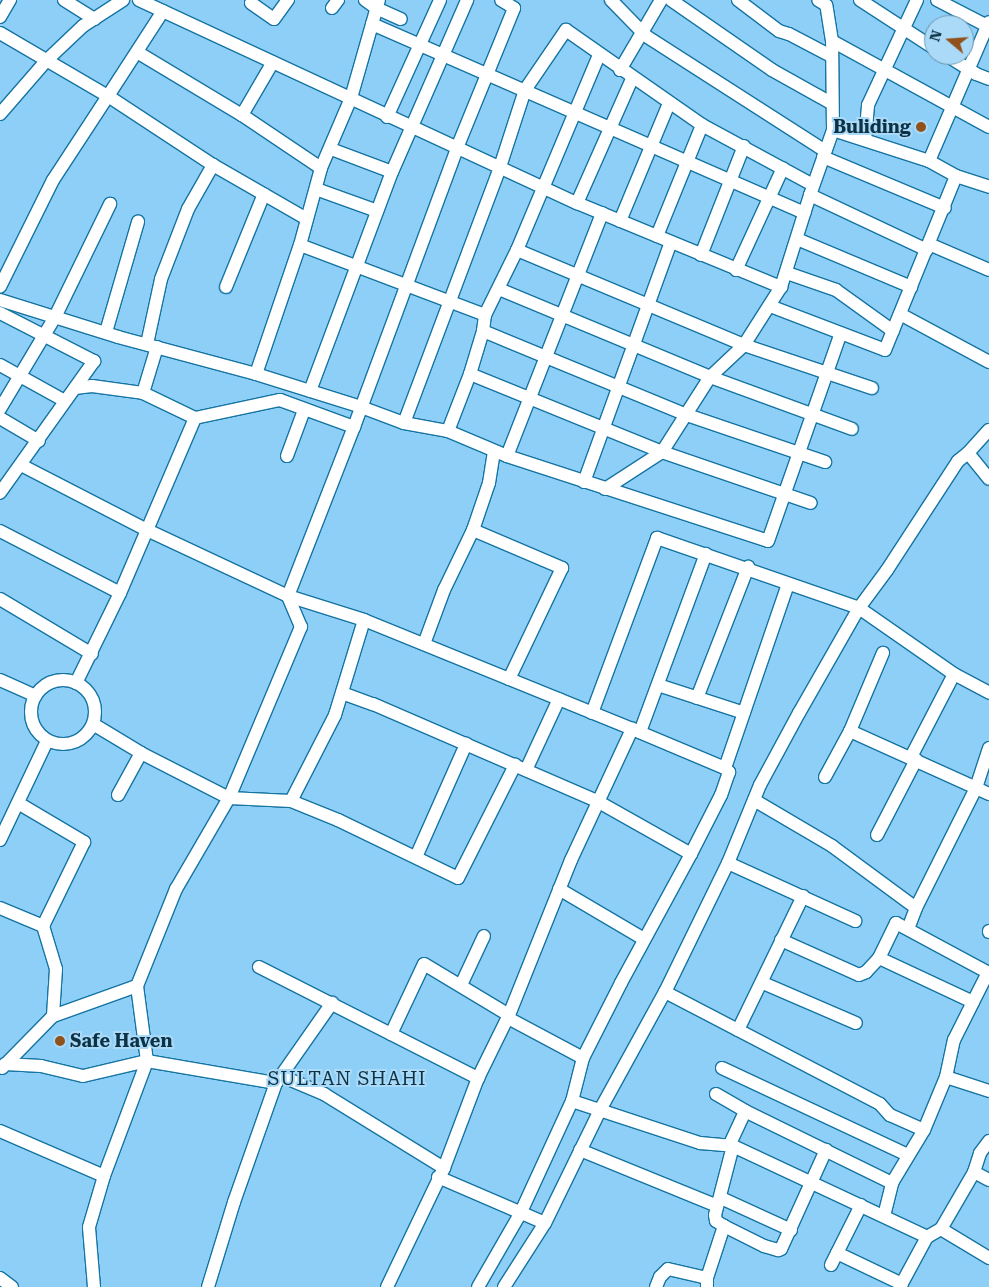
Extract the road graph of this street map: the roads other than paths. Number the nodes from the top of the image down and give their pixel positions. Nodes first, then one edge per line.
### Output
1 (10, 0) edge
2 (64, 0) edge
3 (123, 0) edge
4 (139, 0) edge
5 (288, 0) edge
6 (365, 0) edge
7 (440, 0) edge
8 (467, 0) edge
9 (501, 0) edge
10 (611, 0) edge
11 (662, 0) edge
12 (671, 0) edge
13 (738, 0) edge
14 (860, 0) edge
15 (917, 0) edge
16 (937, 0) edge
17 (823, 2) edge
18 (251, 3) dead end
19 (378, 4) edge
20 (163, 11) junction
21 (0, 18) edge
22 (95, 19) junction
23 (400, 19) dead end
24 (372, 24) junction
25 (988, 25) edge
26 (904, 29) junction
27 (643, 32) junction
28 (0, 33) edge
29 (832, 41) junction
30 (924, 42) edge
31 (419, 46) junction
32 (137, 52) junction
33 (599, 55) junction
34 (443, 56) junction
35 (831, 56) junction
36 (47, 60) junction
37 (273, 62) junction
38 (962, 65) edge
39 (969, 69) junction
40 (620, 70) junction
41 (883, 70) junction
42 (488, 74) junction
43 (632, 79) junction
44 (989, 79) edge
45 (525, 90) junction
46 (108, 96) junction
47 (351, 98) junction
48 (669, 103) junction
49 (831, 103) junction
50 (952, 108) junction
51 (574, 113) junction
52 (0, 114) edge
53 (242, 115) junction
54 (388, 117) junction
55 (702, 125) junction
56 (989, 127) edge
57 (412, 128) junction
58 (610, 129) junction
59 (833, 130) junction
60 (865, 140) junction
61 (744, 146) junction
62 (651, 147) junction
63 (457, 148) junction
64 (330, 149) junction
65 (824, 154) junction
66 (929, 161) junction
67 (687, 162) junction
68 (213, 165) junction
69 (500, 167) junction
70 (321, 168) junction
71 (784, 168) junction
72 (392, 172) junction
73 (956, 176) junction
74 (730, 181) junction
75 (542, 187) junction
76 (989, 187) edge
77 (316, 189) junction
78 (811, 190) junction
79 (264, 194) junction
80 (770, 198) junction
81 (577, 202) junction
82 (110, 204) dead end
83 (944, 208) junction
84 (377, 211) junction
85 (602, 213) junction
86 (805, 214) junction
87 (307, 219) junction
88 (620, 221) junction
89 (138, 222) dead end
90 (657, 236) junction
91 (797, 239) junction
92 (671, 242) junction
93 (300, 245) junction
94 (928, 247) junction
95 (517, 250) junction
96 (701, 255) junction
97 (356, 266) junction
98 (736, 270) junction
99 (989, 270) edge
100 (787, 274) junction
101 (579, 275) junction
102 (406, 285) junction
103 (911, 286) junction
104 (0, 287) edge
105 (226, 287) dead end
106 (781, 287) junction
107 (499, 290) junction
108 (0, 300) edge
109 (449, 302) junction
110 (648, 305) junction
111 (770, 306) junction
112 (0, 313) edge
113 (900, 314) junction
114 (485, 315) junction
115 (563, 316) junction
116 (55, 317) junction
117 (483, 331) junction
118 (893, 331) junction
119 (106, 332) junction
120 (841, 333) junction
121 (43, 335) junction
122 (152, 345) junction
123 (633, 345) junction
124 (744, 345) junction
125 (547, 357) junction
126 (989, 362) edge
127 (0, 365) edge
128 (827, 373) junction
129 (256, 374) junction
130 (470, 374) junction
131 (21, 376) junction
132 (710, 377) junction
133 (618, 386) junction
134 (74, 388) junction
135 (872, 388) dead end
136 (310, 391) junction
137 (143, 393) junction
138 (531, 399) junction
139 (65, 401) junction
140 (362, 407) junction
141 (0, 409) edge
142 (304, 410) junction
143 (687, 415) junction
144 (812, 415) junction
145 (0, 418) edge
146 (195, 418) junction
147 (404, 423) junction
148 (604, 426) junction
149 (354, 427) junction
150 (852, 429) dead end
151 (989, 430) edge
152 (448, 431) junction
153 (39, 441) junction
154 (494, 451) junction
155 (662, 452) junction
156 (799, 453) junction
157 (968, 453) junction
158 (287, 456) dead end
159 (507, 456) junction
160 (825, 462) dead end
161 (21, 465) junction
162 (989, 479) edge
163 (584, 482) junction
164 (605, 488) junction
165 (0, 493) edge
166 (784, 494) junction
167 (811, 503) dead end
168 (147, 530) junction
169 (473, 530) junction
170 (0, 531) edge
171 (706, 554) junction
172 (748, 567) junction
173 (788, 584) junction
174 (120, 593) junction
175 (288, 596) junction
176 (0, 599) edge
177 (859, 608) junction
178 (364, 620) junction
179 (424, 644) junction
180 (883, 653) dead end
181 (92, 654) junction
182 (954, 674) junction
183 (509, 679) junction
184 (0, 680) edge
185 (76, 683) junction
186 (658, 685) junction
187 (342, 693) junction
188 (989, 693) edge
189 (36, 696) junction
190 (697, 698) junction
191 (559, 699) junction
192 (592, 713) junction
193 (744, 713) junction
194 (93, 724) junction
195 (636, 730) junction
196 (850, 731) junction
197 (47, 741) junction
198 (466, 744) junction
199 (989, 748) edge
200 (141, 753) junction
201 (914, 759) junction
202 (521, 768) junction
203 (725, 768) junction
204 (825, 777) dead end
205 (976, 788) junction
206 (989, 794) edge
207 (118, 795) dead end
208 (229, 798) junction
209 (754, 800) junction
210 (291, 801) junction
211 (597, 801) junction
212 (18, 803) junction
213 (877, 835) dead end
214 (0, 840) edge
215 (691, 854) junction
216 (416, 858) junction
217 (728, 863) junction
218 (559, 889) junction
219 (803, 896) junction
220 (0, 908) edge
221 (916, 908) junction
222 (855, 921) dead end
223 (43, 926) junction
224 (908, 929) junction
225 (484, 936) dead end
226 (644, 939) junction
227 (781, 940) junction
228 (879, 958) junction
229 (259, 966) dead end
230 (988, 973) edge
231 (762, 983) junction
232 (137, 986) junction
233 (461, 986) junction
234 (665, 992) junction
235 (973, 1002) junction
236 (332, 1004) junction
237 (53, 1016) junction
238 (509, 1016) junction
239 (856, 1024) dead end
240 (738, 1030) junction
241 (391, 1034) junction
242 (583, 1058) junction
243 (147, 1061) junction
244 (2, 1067) edge
245 (722, 1068) dead end
246 (946, 1077) junction
247 (478, 1078) junction
248 (279, 1080) junction
249 (989, 1091) edge
250 (716, 1094) dead end
251 (572, 1101) junction
252 (600, 1110) junction
253 (744, 1111) junction
254 (924, 1130) junction
255 (0, 1131) edge
256 (989, 1142) edge
257 (731, 1146) junction
258 (580, 1150) junction
259 (826, 1150) junction
260 (908, 1155) junction
261 (441, 1172) junction
262 (974, 1172) junction
263 (104, 1176) junction
264 (989, 1180) edge
265 (813, 1183) junction
266 (892, 1183) junction
267 (719, 1202) junction
268 (861, 1205) junction
269 (520, 1214) junction
270 (884, 1216) junction
271 (545, 1223) junction
272 (724, 1226) junction
273 (941, 1229) junction
274 (791, 1230) junction
275 (927, 1237) junction
276 (837, 1253) junction
277 (989, 1258) edge
278 (831, 1265) dead end
279 (0, 1278) edge
280 (707, 1283) edge
281 (901, 1285) edge
282 (12, 1287) edge
283 (94, 1287) edge
284 (208, 1287) edge
285 (387, 1287) edge
286 (478, 1287) edge
287 (504, 1287) edge
288 (656, 1287) edge

1 - 21 street
2 - 22 street
3 - 22 street
4 - 20 street
5 - 18 street
6 - 19 street
7 - 31 street
8 - 34 street
9 - 42 street
10 - 27 street
11 - 27 street
12 - 49 street
13 - 35 street
14 - 26 street
15 - 26 street
16 - 25 street
17 - 29 street
19 - 23 street
19 - 24 street
20 - 32 street
20 - 37 street
22 - 36 street
24 - 31 street
24 - 47 street
25 - 39 street
26 - 30 street
26 - 41 street
27 - 40 street
27 - 65 street
28 - 36 street
29 - 35 street
29 - 41 street
31 - 34 street
31 - 54 street
32 - 46 street
32 - 53 street
33 - 40 street
33 - 45 street
33 - 51 street
34 - 42 street
34 - 57 street
35 - 49 street
36 - 46 street
36 - 52 street
37 - 47 street
37 - 53 street
38 - 39 street
39 - 44 street
39 - 50 street
40 - 43 street
41 - 50 street
41 - 60 street
42 - 45 street
42 - 63 street
43 - 48 street
43 - 58 street
45 - 51 street
45 - 69 street
46 - 68 street
46 - 104 street
47 - 54 street
47 - 64 street
48 - 55 street
48 - 62 street
49 - 59 street
50 - 56 street
50 - 66 street
51 - 58 street
51 - 75 street
53 - 70 street
54 - 57 street
55 - 61 street
55 - 67 street
57 - 63 street
57 - 72 street
58 - 62 street
58 - 81 street
59 - 60 street
59 - 65 street
60 - 66 street
61 - 71 street
61 - 74 street
62 - 67 street
62 - 88 street
63 - 69 street
63 - 102 street
64 - 70 street
64 - 72 street
65 - 78 street
65 - 83 street
66 - 73 street
67 - 74 street
67 - 90 street
68 - 79 street
68 - 122 street
69 - 75 street
69 - 109 street
70 - 77 street
71 - 78 street
71 - 80 street
72 - 84 street
73 - 76 street
73 - 83 street
74 - 80 street
74 - 96 street
75 - 81 street
75 - 95 street
77 - 84 street
77 - 87 street
78 - 86 street
78 - 94 street
79 - 87 street
79 - 105 street
80 - 86 street
80 - 98 street
81 - 85 street
82 - 116 street
83 - 94 street
84 - 97 street
85 - 88 street
85 - 101 street
86 - 91 street
87 - 93 street
88 - 90 street
89 - 119 street
90 - 92 street
91 - 100 street
91 - 103 street
92 - 96 street
92 - 110 street
93 - 97 street
93 - 129 street
94 - 99 street
94 - 103 street
95 - 101 street
95 - 107 street
96 - 98 street
97 - 102 street
97 - 136 street
98 - 106 street
100 - 106 street
100 - 118 street
101 - 110 street
101 - 115 street
102 - 109 street
102 - 140 street
103 - 113 street
106 - 111 street
107 - 114 street
107 - 115 street
108 - 116 street
109 - 114 street
109 - 147 street
110 - 123 street
110 - 124 street
111 - 120 street
111 - 124 street
112 - 121 street
113 - 118 street
113 - 126 street
114 - 117 street
115 - 123 street
115 - 125 street
116 - 119 street
116 - 121 street
117 - 125 street
117 - 130 street
118 - 120 street
119 - 122 street
120 - 128 street
121 - 131 street
121 - 134 street
122 - 129 street
122 - 137 street
123 - 132 street
123 - 133 street
124 - 128 street
124 - 132 street
125 - 133 street
125 - 138 street
127 - 131 street
128 - 135 street
128 - 144 street
129 - 136 street
130 - 138 street
130 - 152 street
131 - 139 street
131 - 141 street
132 - 143 street
132 - 144 street
133 - 143 street
133 - 148 street
134 - 137 street
134 - 139 street
136 - 140 street
137 - 146 street
138 - 148 street
138 - 159 street
139 - 153 street
140 - 147 street
140 - 149 street
142 - 146 street
142 - 149 street
142 - 158 street
143 - 155 street
143 - 156 street
144 - 150 street
144 - 156 street
145 - 153 street
146 - 168 street
147 - 152 street
148 - 155 street
148 - 163 street
149 - 175 street
151 - 157 street
152 - 154 street
153 - 161 street
154 - 159 street
154 - 169 street
155 - 164 street
155 - 166 street
156 - 160 street
156 - 166 street
157 - 162 street
157 - 177 street
159 - 163 street
161 - 165 street
161 - 168 street
163 - 164 street
164 - 166 street
166 - 167 street
168 - 174 street
168 - 175 street
169 - 179 street
169 - 183 street
170 - 174 street
171 - 172 street
171 - 186 street
171 - 192 street
172 - 173 street
172 - 190 street
173 - 177 street
173 - 193 street
174 - 181 street
175 - 178 street
175 - 208 street
176 - 181 street
177 - 182 street
177 - 209 street
178 - 179 street
178 - 187 street
179 - 183 street
180 - 196 street
181 - 185 street
182 - 188 street
182 - 201 street
183 - 191 street
184 - 189 street
185 - 189 street
185 - 194 street
186 - 190 street
186 - 195 street
187 - 198 street
187 - 210 street
189 - 197 street
190 - 193 street
191 - 192 street
191 - 202 street
192 - 195 street
193 - 203 street
194 - 197 street
194 - 200 street
195 - 203 street
195 - 211 street
196 - 201 street
196 - 204 street
197 - 212 street
198 - 202 street
198 - 216 street
199 - 205 street
200 - 207 street
200 - 208 street
201 - 205 street
201 - 213 street
202 - 211 street
202 - 216 street
203 - 215 street
205 - 206 street
205 - 221 street
208 - 210 street
208 - 232 street
209 - 217 street
209 - 221 street
210 - 216 street
211 - 215 street
211 - 218 street
212 - 214 street
212 - 223 street
215 - 226 street
217 - 219 street
217 - 234 street
218 - 226 street
218 - 238 street
219 - 222 street
219 - 227 street
220 - 223 street
221 - 224 street
223 - 237 street
224 - 228 street
224 - 230 street
225 - 233 street
226 - 242 street
227 - 228 street
227 - 231 street
228 - 235 street
229 - 236 street
230 - 235 street
231 - 239 street
231 - 240 street
232 - 237 street
232 - 243 street
233 - 238 street
233 - 241 street
234 - 240 street
234 - 252 street
235 - 246 street
236 - 241 street
236 - 248 street
237 - 244 street
238 - 242 street
238 - 247 street
240 - 254 street
241 - 247 street
242 - 251 street
243 - 244 street
243 - 248 street
243 - 263 street
245 - 260 street
246 - 249 street
246 - 254 street
247 - 261 street
248 - 261 street
248 - 284 street
250 - 253 street
251 - 252 street
251 - 269 street
252 - 257 street
252 - 258 street
253 - 257 street
253 - 259 street
254 - 260 street
255 - 263 street
256 - 262 street
257 - 265 street
257 - 267 street
258 - 267 street
258 - 271 street
259 - 265 street
259 - 266 street
260 - 266 street
261 - 269 street
261 - 285 street
262 - 264 street
262 - 273 street
263 - 283 street
265 - 268 street
265 - 274 street
266 - 270 street
267 - 272 street
267 - 274 street
268 - 270 street
268 - 276 street
269 - 271 street
269 - 286 street
270 - 275 street
271 - 287 street
272 - 274 street
272 - 280 street
273 - 275 street
273 - 277 street
275 - 281 street
276 - 278 street
276 - 281 street
279 - 282 street
280 - 288 street

